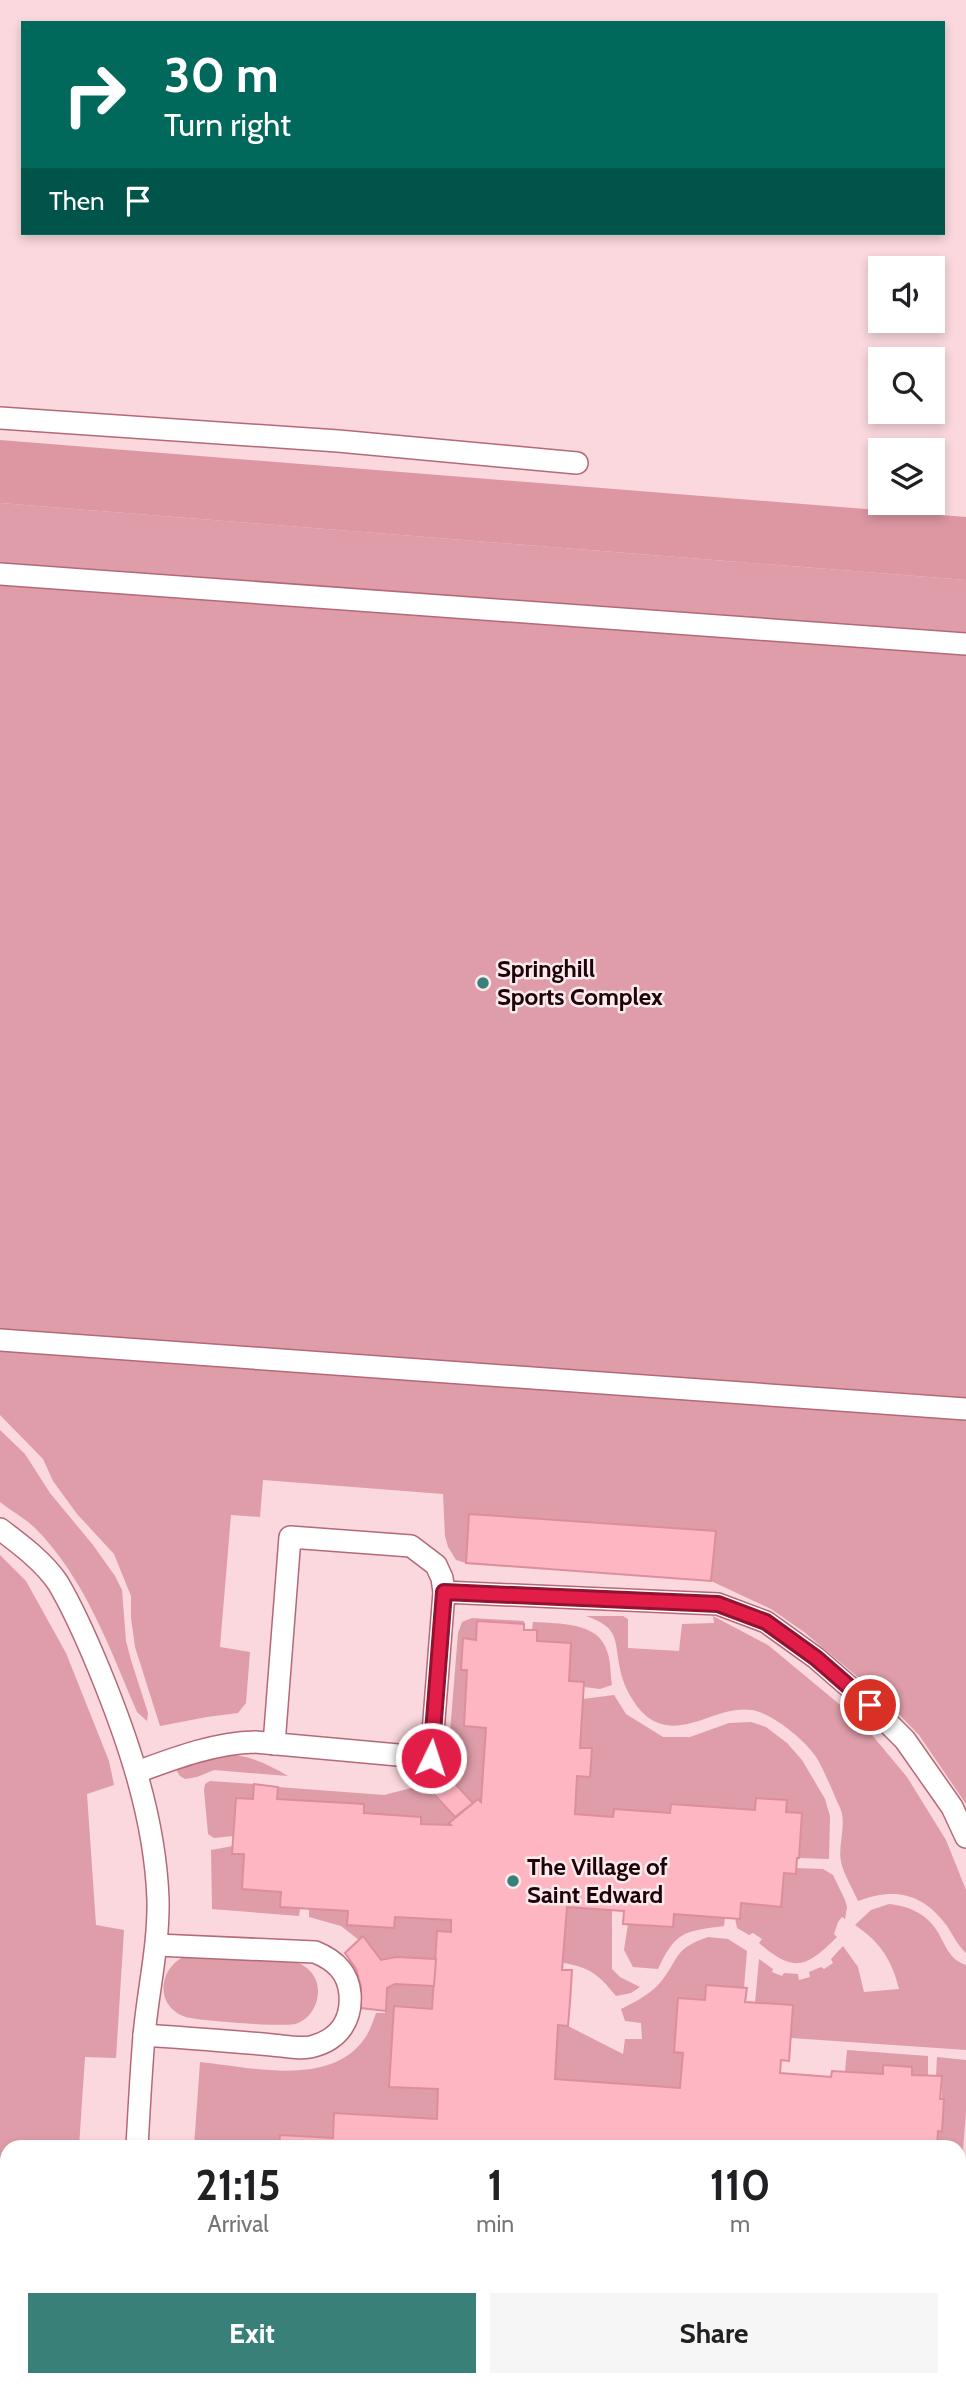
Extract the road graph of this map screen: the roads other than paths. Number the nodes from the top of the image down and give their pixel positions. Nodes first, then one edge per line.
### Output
1 (0, 418) edge
2 (577, 463) dead end
3 (0, 574) edge
4 (966, 643) edge
5 (0, 1340) edge
6 (966, 1409) edge
7 (0, 1529) edge
8 (444, 1592) junction
9 (274, 1744) junction
10 (137, 1772) junction
11 (966, 1837) edge
12 (157, 1945) junction
13 (144, 2035) junction
14 (137, 2140) edge

1 - 2 lane
3 - 4 lane
5 - 6 lane
7 - 10 lane
8 - 9 lane
8 - 9 lane
8 - 11 lane
9 - 10 lane
10 - 12 lane
12 - 13 lane
12 - 13 lane
13 - 14 lane

